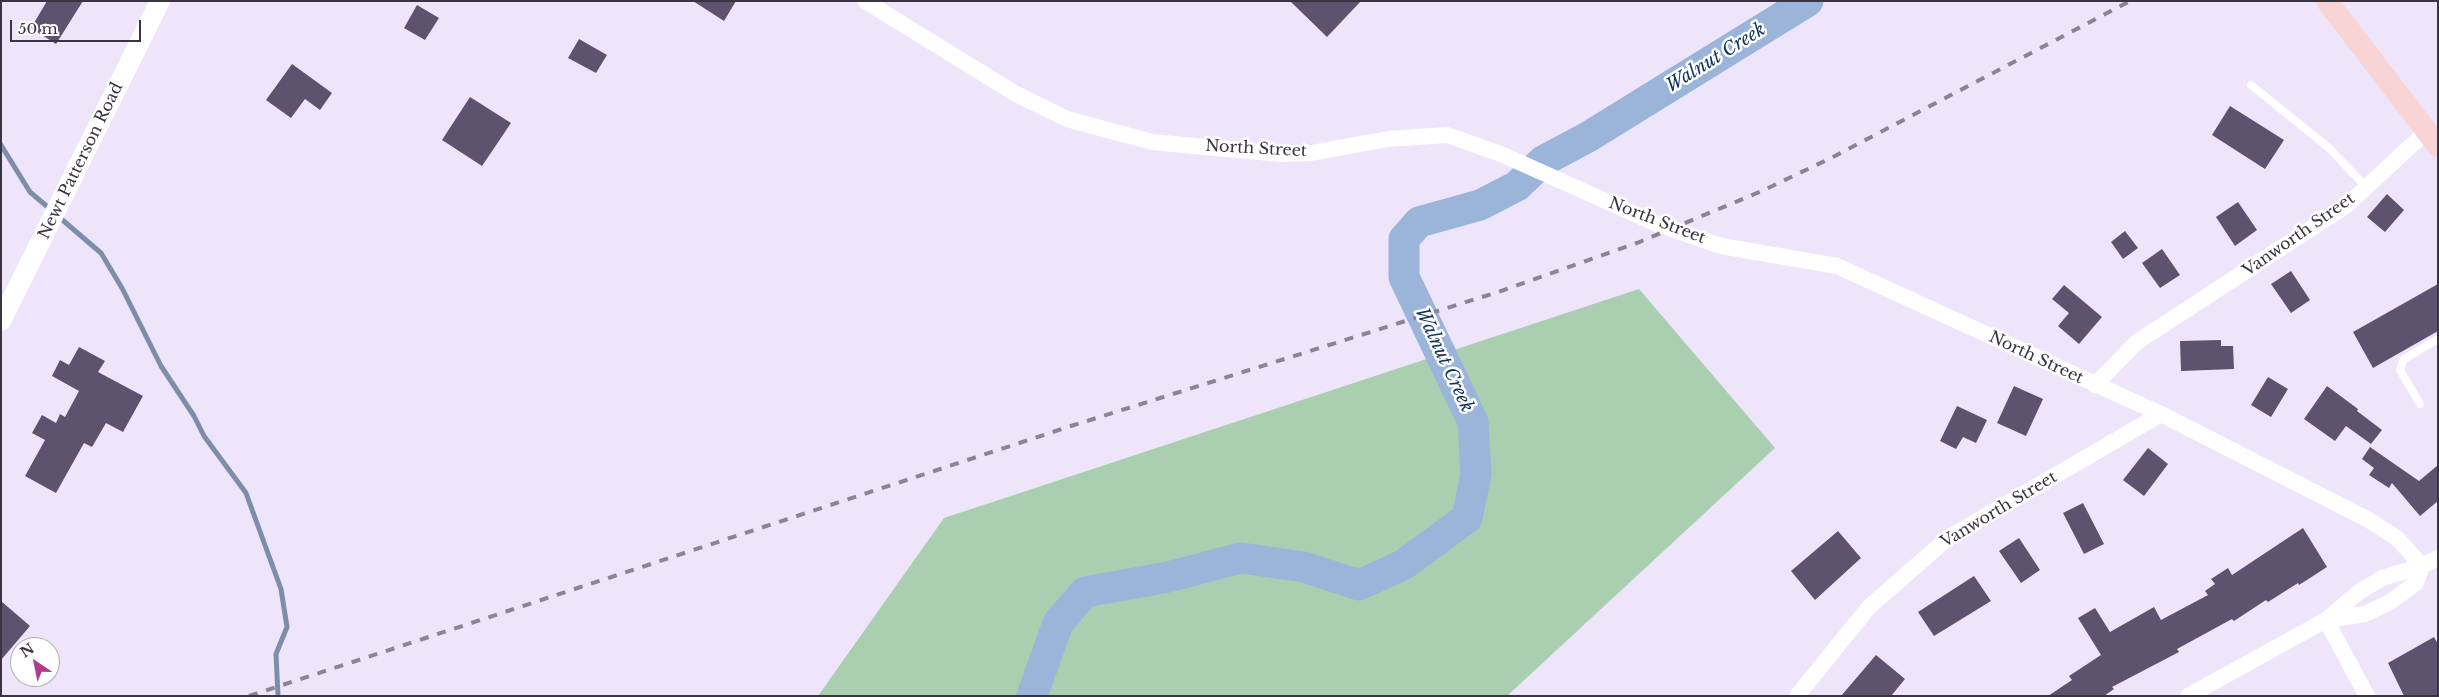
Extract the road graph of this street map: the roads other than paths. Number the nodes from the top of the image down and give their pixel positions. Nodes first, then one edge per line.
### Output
1 (160, 1) edge
2 (865, 1) edge
3 (2327, 1) edge
4 (2251, 85) dead end
5 (2433, 139) edge
6 (2366, 187) junction
7 (1, 321) edge
8 (2438, 339) edge
9 (2095, 385) junction
10 (2420, 404) dead end
11 (2161, 414) junction
12 (2438, 558) edge
13 (2422, 566) junction
14 (2326, 620) junction
15 (1796, 696) edge
16 (2188, 696) edge
17 (2367, 696) edge

1 - 7 street, Newt Patterson Road
2 - 9 street, North Street
3 - 5 main road
4 - 6 lane
5 - 6 street, Vanworth Street
6 - 9 street, Vanworth Street
8 - 10 lane
9 - 11 street, North Street
11 - 13 street, North Street
11 - 15 street, Vanworth Street
12 - 13 street
13 - 14 street
13 - 14 street
14 - 16 street
14 - 17 street

